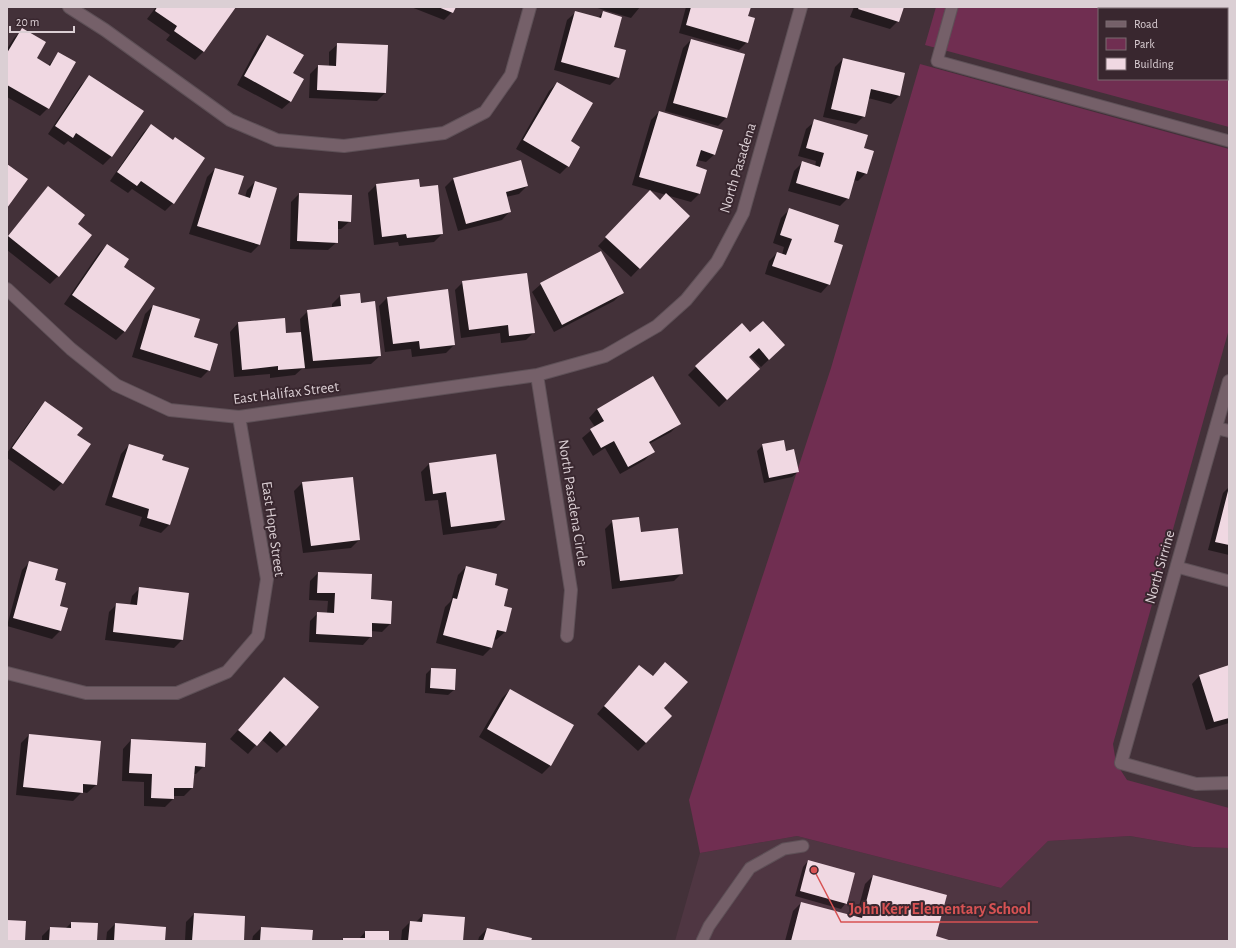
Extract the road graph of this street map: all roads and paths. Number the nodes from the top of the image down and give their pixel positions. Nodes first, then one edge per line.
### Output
1 (69, 7) edge
2 (530, 7) edge
3 (801, 7) edge
4 (952, 7) edge
5 (1229, 141) edge
6 (7, 289) edge
7 (537, 375) junction
8 (1229, 381) edge
9 (239, 417) junction
10 (1216, 428) junction
11 (1229, 432) edge
12 (1177, 567) junction
13 (1229, 581) edge
14 (567, 636) dead end
15 (7, 673) edge
16 (1229, 783) edge
17 (803, 846) dead end
18 (702, 941) edge

1 - 2 street
3 - 7 street, North Pasadena
4 - 5 lane
6 - 9 street, East Halifax Street
7 - 9 street, East Halifax Street
7 - 14 street, North Pasadena Circle
8 - 10 street, North Sirrine
9 - 15 street, East Hope Street
10 - 11 street
10 - 12 street, North Sirrine
12 - 13 lane
12 - 16 street, North Sirrine
17 - 18 lane

